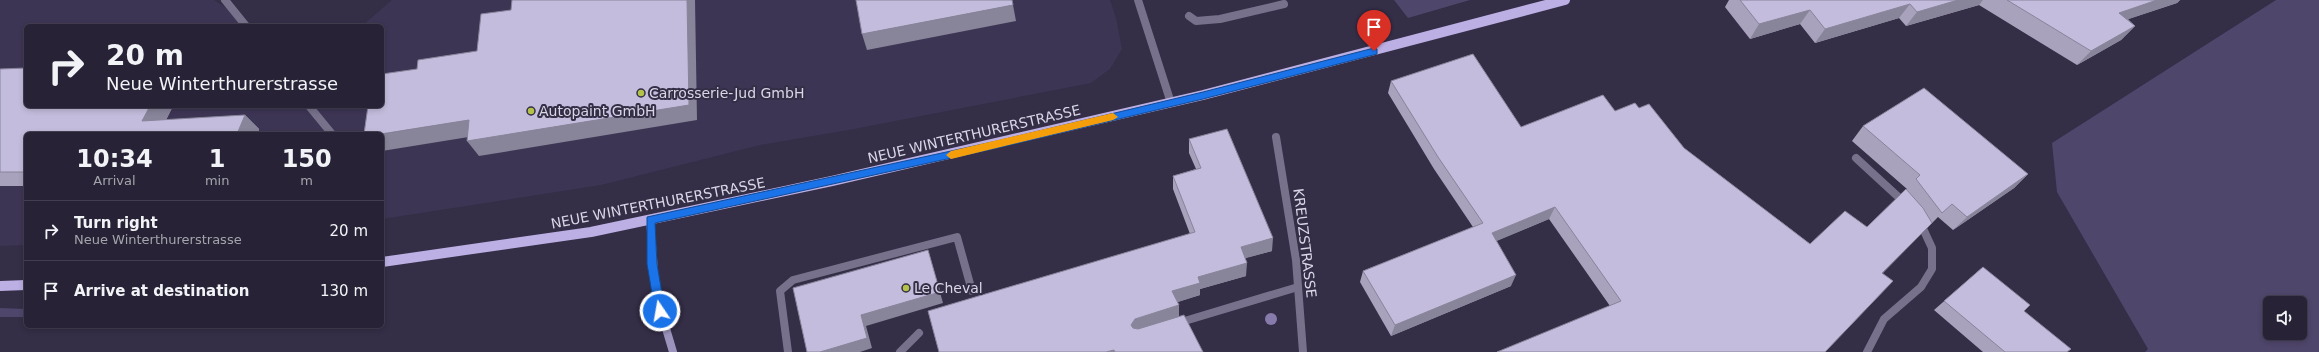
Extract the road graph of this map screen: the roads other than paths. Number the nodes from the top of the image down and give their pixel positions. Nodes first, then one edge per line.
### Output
1 (225, 0) edge
2 (1138, 0) edge
3 (1565, 0) edge
4 (1284, 4) dead end
5 (1189, 16) dead end
6 (244, 24) edge
7 (1171, 103) junction
8 (311, 108) edge
9 (330, 132) edge
10 (1276, 137) dead end
11 (1856, 158) dead end
12 (650, 220) junction
13 (384, 262) edge
14 (24, 285) edge
15 (0, 286) edge
16 (1298, 287) junction
17 (972, 291) dead end
18 (1166, 327) edge
19 (919, 333) dead end
20 (673, 352) edge
21 (788, 352) edge
22 (900, 352) edge
23 (1304, 352) edge
24 (1867, 352) edge

1 - 6 street
2 - 7 street
3 - 7 main road, NEUE WINTERTHURERSTRASSE
4 - 5 street
7 - 12 main road, NEUE WINTERTHURERSTRASSE
8 - 9 street
10 - 16 street, KREUZSTRASSE
11 - 24 street
12 - 13 main road, NEUE WINTERTHURERSTRASSE
12 - 20 main road
14 - 15 main road
16 - 18 street
16 - 23 street, KREUZSTRASSE
17 - 21 street
19 - 22 street

